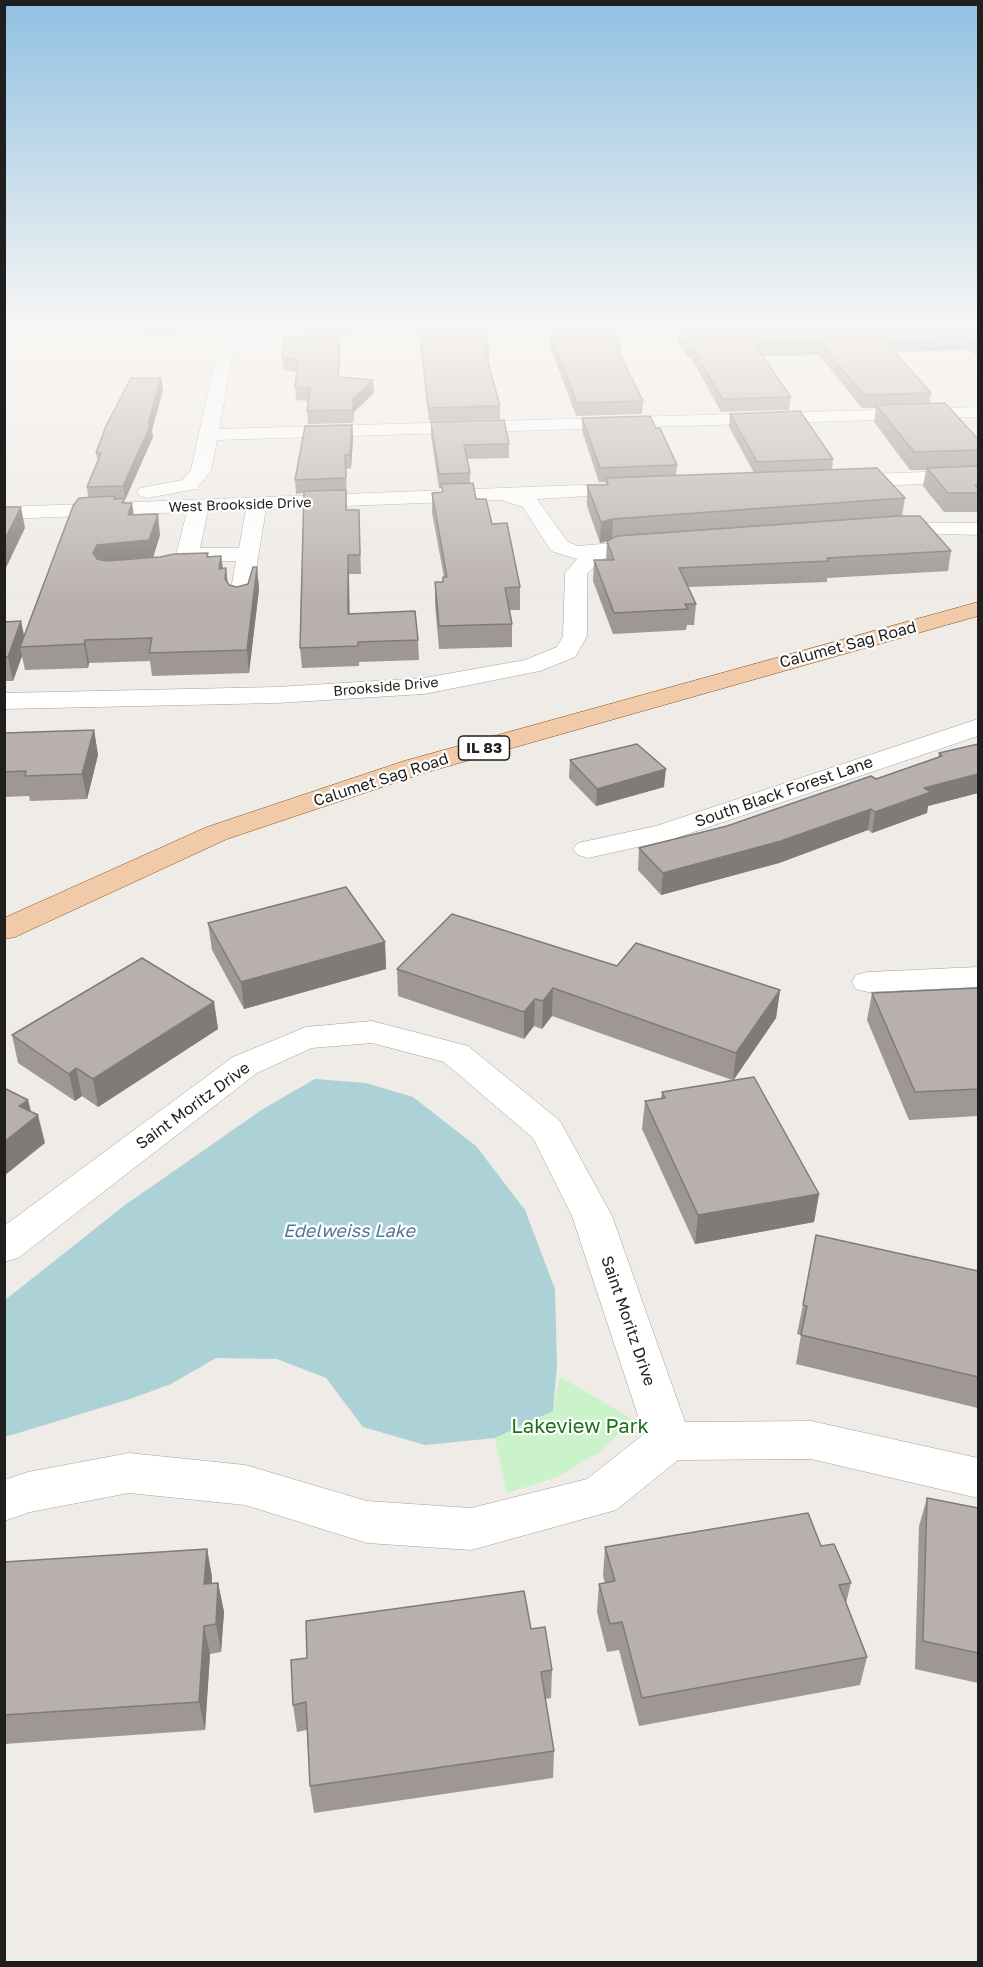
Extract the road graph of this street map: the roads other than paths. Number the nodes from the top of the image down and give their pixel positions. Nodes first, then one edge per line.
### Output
1 (214, 420) edge
2 (718, 420) edge
3 (211, 435) junction
4 (978, 476) edge
5 (826, 482) edge
6 (650, 488) edge
7 (506, 495) junction
8 (4, 499) edge
9 (257, 504) junction
10 (200, 506) junction
11 (4, 513) edge
12 (978, 529) edge
13 (860, 530) edge
14 (666, 545) edge
15 (600, 552) junction
16 (247, 554) junction
17 (189, 555) junction
18 (130, 572) edge
19 (240, 600) edge
20 (978, 609) edge
21 (4, 701) edge
22 (978, 727) edge
23 (588, 849) dead end
24 (4, 930) edge
25 (978, 976) edge
26 (868, 982) dead end
27 (4, 1246) edge
28 (669, 1442) junction
29 (978, 1478) edge
30 (4, 1501) edge

1 - 3 street
2 - 3 street
3 - 8 street
4 - 5 street
6 - 7 street, West Brookside Drive
7 - 9 street, West Brookside Drive
7 - 15 street
9 - 10 street, West Brookside Drive
9 - 16 street
10 - 11 street, West Brookside Drive
10 - 17 street
12 - 13 street
14 - 15 street
15 - 21 street, Brookside Drive
16 - 17 street
16 - 19 street
17 - 18 street
20 - 24 main road, Calumet Sag Road / IL 83
22 - 23 street, South Black Forest Lane
25 - 26 street
27 - 28 street, Saint Moritz Drive
28 - 29 street
28 - 30 street

